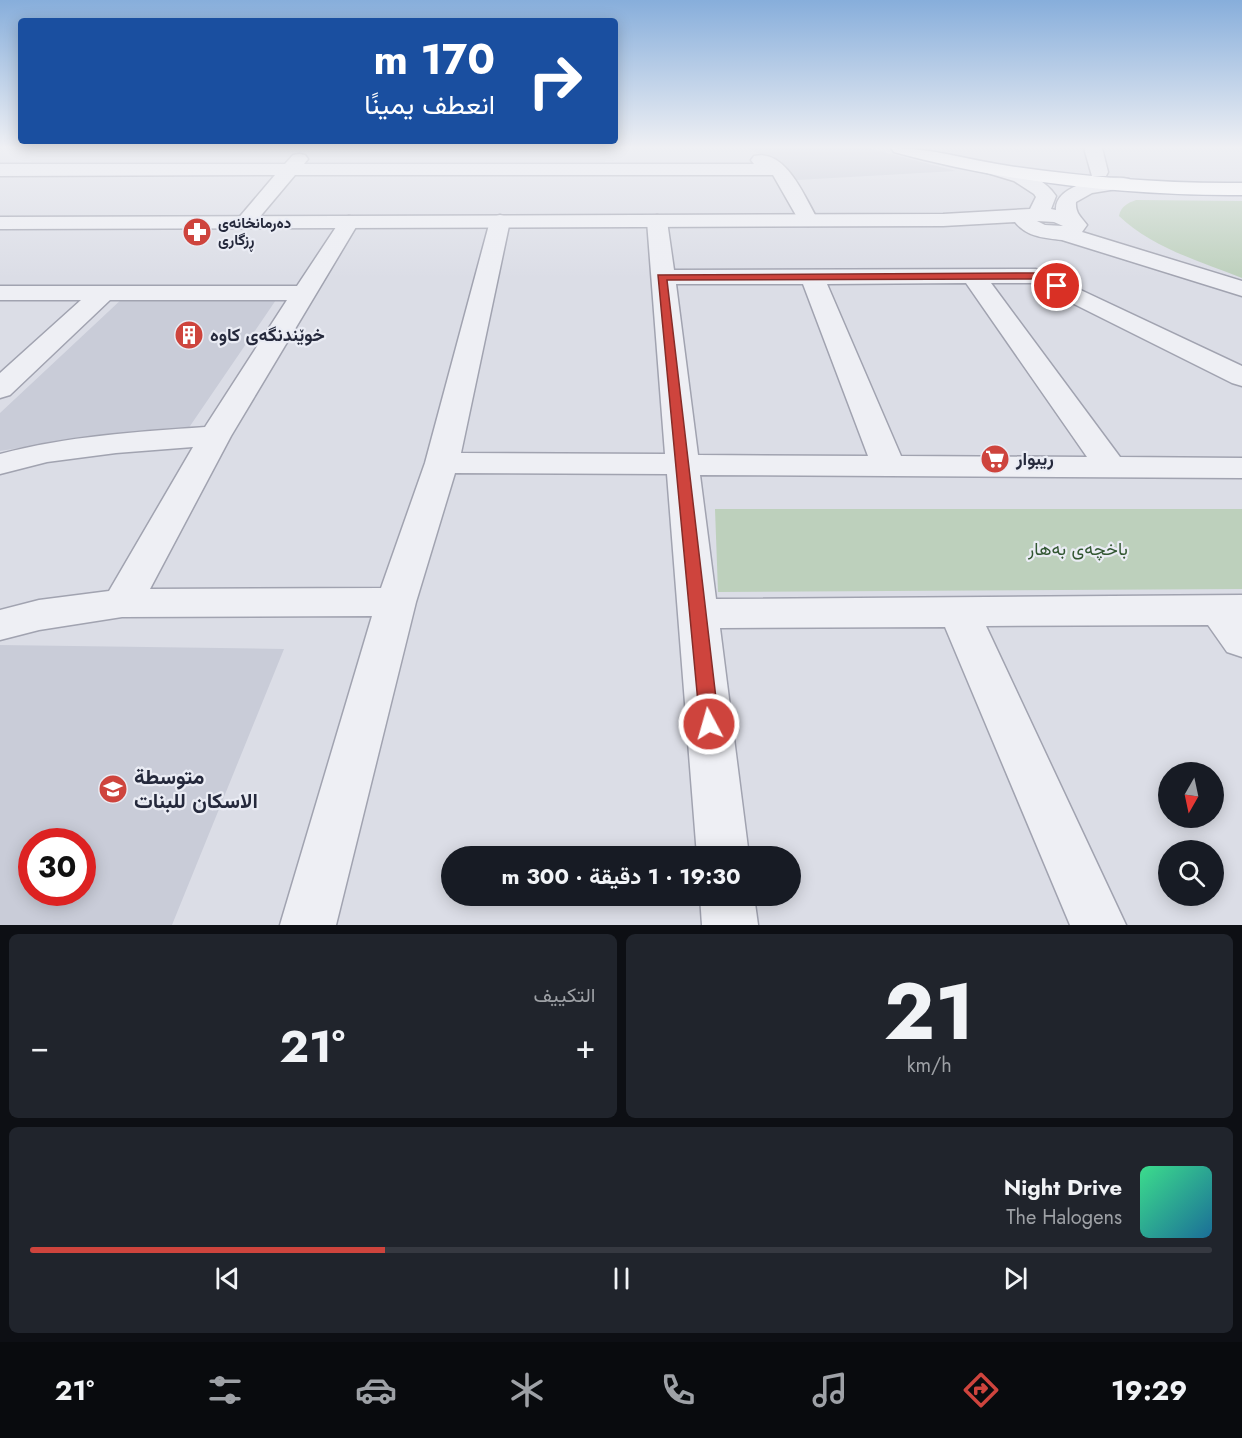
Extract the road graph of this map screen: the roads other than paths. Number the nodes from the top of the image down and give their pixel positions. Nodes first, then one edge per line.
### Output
1 (271, 191) edge
2 (792, 191) edge
3 (1042, 191) edge
4 (1078, 191) edge
5 (808, 220) junction
6 (246, 221) junction
7 (500, 221) junction
8 (657, 221) junction
9 (1033, 221) junction
10 (349, 222) junction
11 (0, 223) edge
12 (1069, 227) junction
13 (662, 277) junction
14 (812, 277) junction
15 (974, 277) junction
16 (1242, 289) edge
17 (105, 292) junction
18 (0, 293) edge
19 (304, 293) junction
20 (1242, 377) edge
21 (6, 378) edge
22 (215, 436) junction
23 (442, 463) junction
24 (0, 464) edge
25 (682, 465) junction
26 (888, 465) junction
27 (1110, 467) junction
28 (1242, 468) edge
29 (396, 602) junction
30 (122, 603) junction
31 (959, 613) junction
32 (698, 614) junction
33 (1234, 620) edge
34 (0, 625) edge
35 (722, 846) edge
36 (728, 906) edge
37 (308, 925) edge
38 (730, 925) edge
39 (1098, 925) edge

1 - 6 street
2 - 5 street
3 - 9 street
4 - 12 street
5 - 8 street
5 - 9 street
6 - 10 street
6 - 11 street
7 - 8 street
7 - 10 street
7 - 23 street
8 - 13 street
9 - 12 street
10 - 19 street
12 - 16 street
13 - 14 street
13 - 25 street
14 - 15 street
14 - 26 street
15 - 20 street
15 - 27 street
17 - 18 street
17 - 19 street
17 - 21 street
19 - 22 street
22 - 24 street
22 - 30 street
23 - 25 street
23 - 29 street
25 - 26 street
25 - 32 street
26 - 27 street
27 - 28 street
29 - 30 street
29 - 37 street
30 - 34 street
31 - 32 street
31 - 33 street
31 - 39 street
32 - 35 street
36 - 38 street

